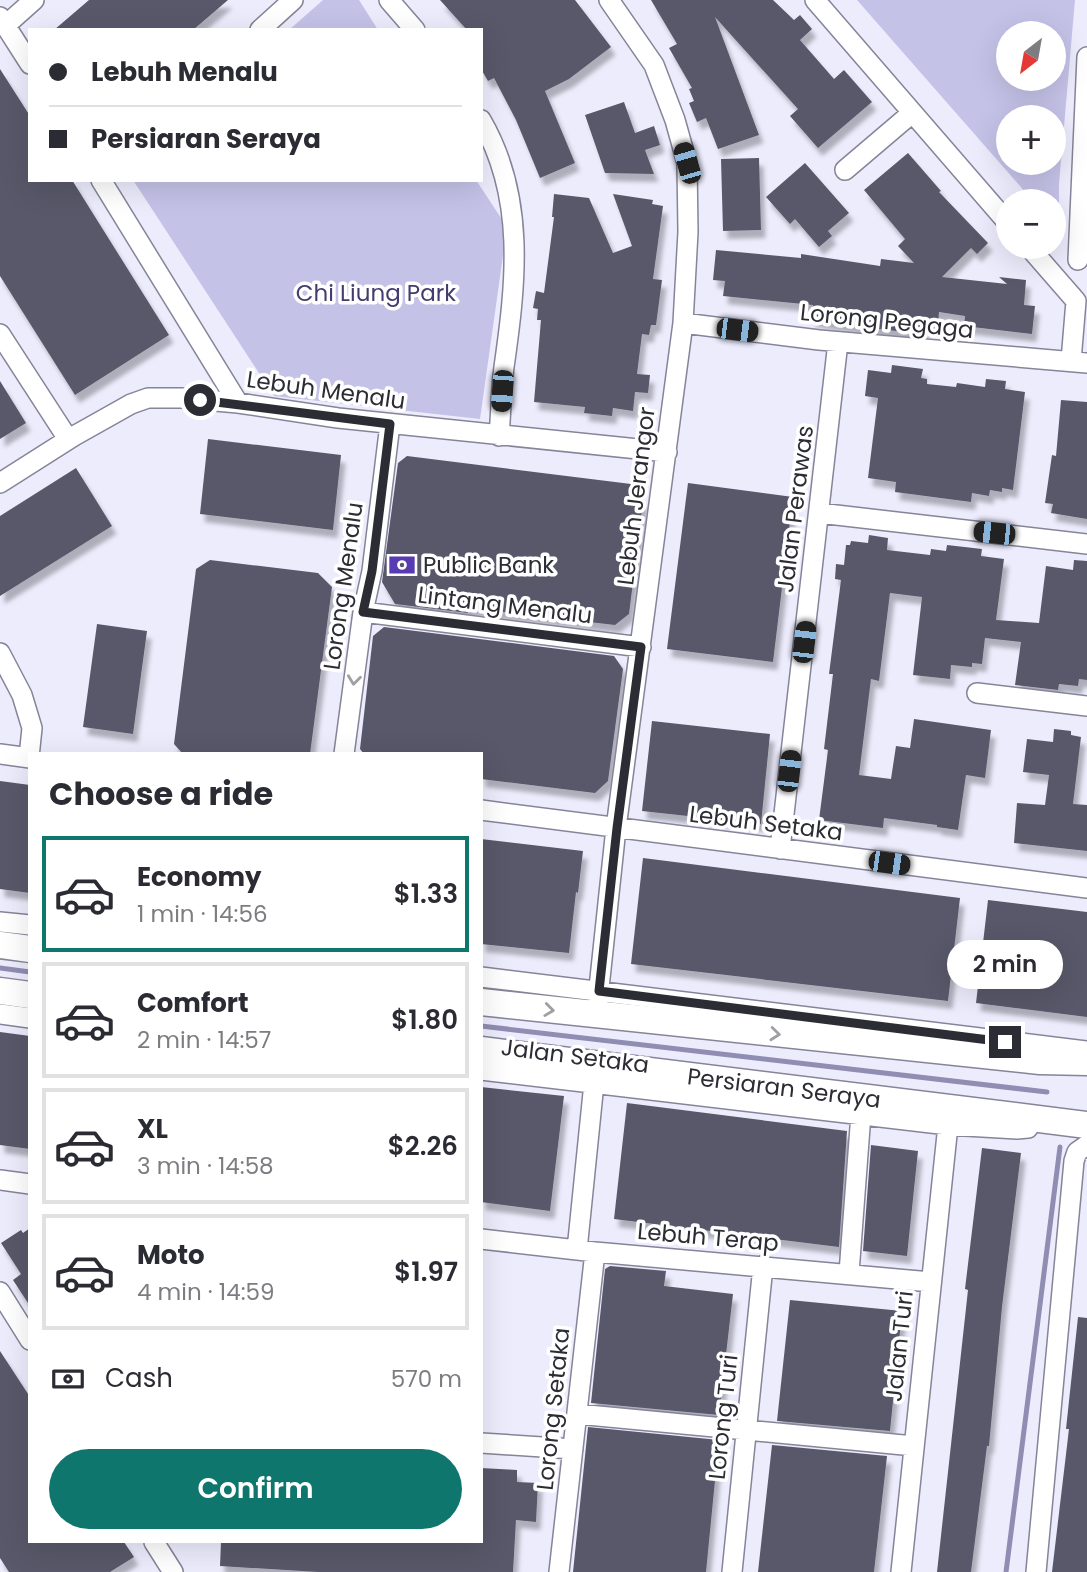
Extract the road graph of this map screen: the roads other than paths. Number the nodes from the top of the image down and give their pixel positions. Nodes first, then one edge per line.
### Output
1 (34, 0) edge
2 (293, 0) edge
3 (389, 0) edge
4 (609, 0) edge
5 (814, 0) edge
6 (3, 21) edge
7 (262, 28) edge
8 (413, 28) edge
9 (1087, 57) edge
10 (28, 61) edge
11 (912, 113) junction
12 (483, 125) edge
13 (845, 170) dead end
14 (102, 182) edge
15 (996, 209) edge
16 (1039, 259) edge
17 (1078, 260) dead end
18 (683, 323) junction
19 (0, 334) edge
20 (838, 342) junction
21 (1079, 362) edge
22 (238, 403) junction
23 (390, 424) junction
24 (499, 436) junction
25 (68, 439) junction
26 (667, 452) junction
27 (0, 483) edge
28 (819, 513) junction
29 (1087, 544) edge
30 (363, 612) junction
31 (641, 647) junction
32 (0, 653) edge
33 (977, 693) dead end
34 (1087, 706) edge
35 (30, 752) edge
36 (344, 752) edge
37 (0, 754) edge
38 (28, 757) edge
39 (483, 810) edge
40 (617, 828) junction
41 (780, 849) junction
42 (1087, 888) edge
43 (0, 922) edge
44 (28, 925) edge
45 (0, 945) edge
46 (28, 949) edge
47 (483, 977) edge
48 (0, 991) edge
49 (28, 995) edge
50 (483, 1002) edge
51 (597, 1003) junction
52 (0, 1014) edge
53 (28, 1018) edge
54 (483, 1050) edge
55 (1087, 1051) edge
56 (1087, 1062) edge
57 (483, 1070) edge
58 (594, 1083) junction
59 (861, 1114) junction
60 (1033, 1118) junction
61 (948, 1125) junction
62 (1087, 1125) edge
63 (1087, 1145) edge
64 (0, 1180) edge
65 (28, 1184) edge
66 (483, 1239) edge
67 (586, 1251) junction
68 (763, 1266) junction
69 (849, 1273) junction
70 (931, 1282) junction
71 (0, 1292) edge
72 (28, 1336) edge
73 (577, 1413) junction
74 (746, 1430) junction
75 (483, 1443) edge
76 (914, 1446) junction
77 (573, 1448) junction
78 (155, 1543) edge
79 (173, 1572) edge
80 (559, 1572) edge
81 (732, 1572) edge
82 (901, 1572) edge
83 (1036, 1572) edge

1 - 6 street
2 - 7 street
3 - 8 street
4 - 18 street, Lebuh Jerangor
5 - 11 street
6 - 10 street
9 - 17 street
11 - 13 street
11 - 15 street
12 - 24 street
14 - 22 street
16 - 21 street
18 - 20 street, Lorong Pegaga
18 - 26 street, Lebuh Jerangor
19 - 25 street
20 - 21 street, Lorong Pegaga
20 - 28 street, Jalan Perawas
22 - 23 street, Lebuh Menalu
22 - 25 street, Lebuh Menalu
23 - 24 street, Lebuh Menalu
23 - 30 street, Lorong Menalu
24 - 26 street, Lebuh Menalu
25 - 27 street, Lebuh Menalu
26 - 31 street, Lebuh Jerangor
28 - 29 street
28 - 41 street, Jalan Perawas
30 - 31 street, Lintang Menalu
30 -> 36 street, Lorong Menalu
31 - 40 street, Lebuh Jerangor
32 - 35 street
33 - 34 street
37 - 38 street
39 - 40 street, Lebuh Setaka
40 - 41 street, Lebuh Setaka
40 - 51 street, Lebuh Jerangor
41 - 42 street, Lebuh Setaka
43 - 44 street
45 - 46 main road
47 - 51 street
48 - 49 main road
50 -> 51 main road
51 - 55 street
51 -> 56 main road
52 - 53 street
54 - 60 main road, Persiaran Seraya
57 - 58 street, Jalan Setaka
58 - 59 street, Jalan Setaka
58 - 67 street, Lorong Setaka
59 - 61 street, Jalan Setaka
59 - 69 street
60 - 61 street, Jalan Setaka
60 - 62 main road, Persiaran Seraya
61 - 70 street, Jalan Turi
63 - 83 street
64 - 65 street
66 - 67 street, Lebuh Terap
67 - 68 street, Lebuh Terap
67 - 73 street, Lorong Setaka
68 - 69 street, Lebuh Terap
68 - 74 street, Lorong Turi
69 - 70 street, Lebuh Terap
70 - 76 street, Jalan Turi
71 - 72 street
73 - 74 street
73 - 77 street, Lorong Setaka
74 - 76 street
74 - 81 street, Lorong Turi
75 - 77 street
76 - 82 street, Jalan Turi
77 - 80 street, Lorong Setaka
78 - 79 street

